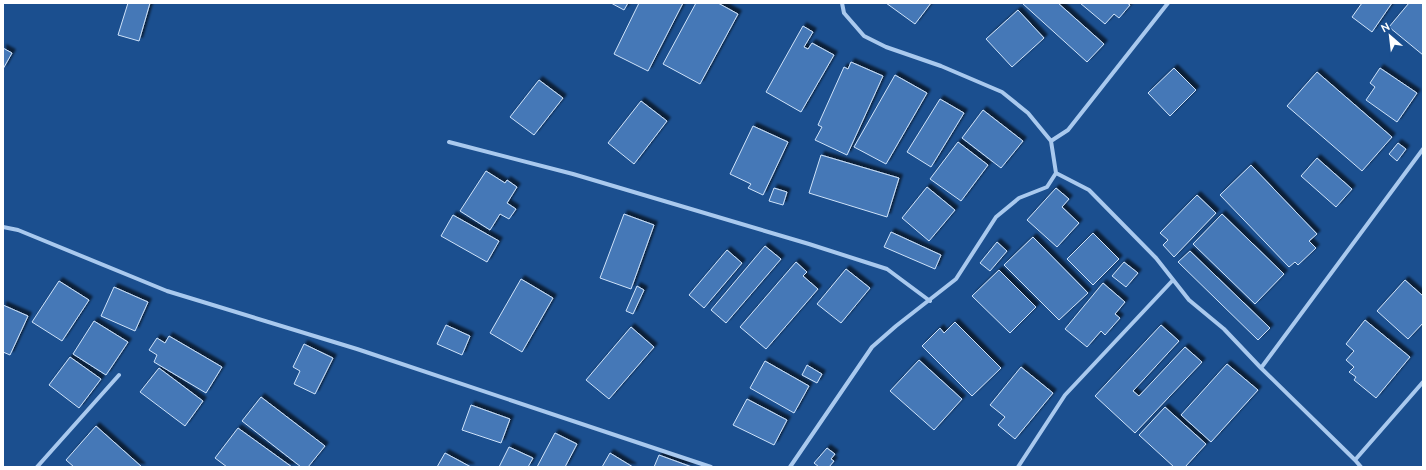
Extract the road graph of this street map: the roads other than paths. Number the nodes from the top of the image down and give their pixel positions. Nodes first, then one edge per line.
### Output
1 (842, 3) edge
2 (1168, 3) edge
3 (1051, 141) junction
4 (449, 142) dead end
5 (1423, 149) edge
6 (1056, 173) junction
7 (3, 227) edge
8 (1173, 280) junction
9 (930, 301) junction
10 (1261, 368) junction
11 (119, 375) dead end
12 (1423, 382) edge
13 (1355, 460) junction
14 (37, 467) edge
15 (712, 467) edge
16 (790, 467) edge
17 (1018, 467) edge
18 (1361, 467) edge

1 - 3 street
2 - 3 street
3 - 6 street
4 - 9 street
5 - 10 street
6 - 8 street
6 - 9 street
7 - 15 street
8 - 10 street
8 - 17 street
9 - 16 street
10 - 13 street
11 - 14 street
12 - 13 street
13 - 18 street

